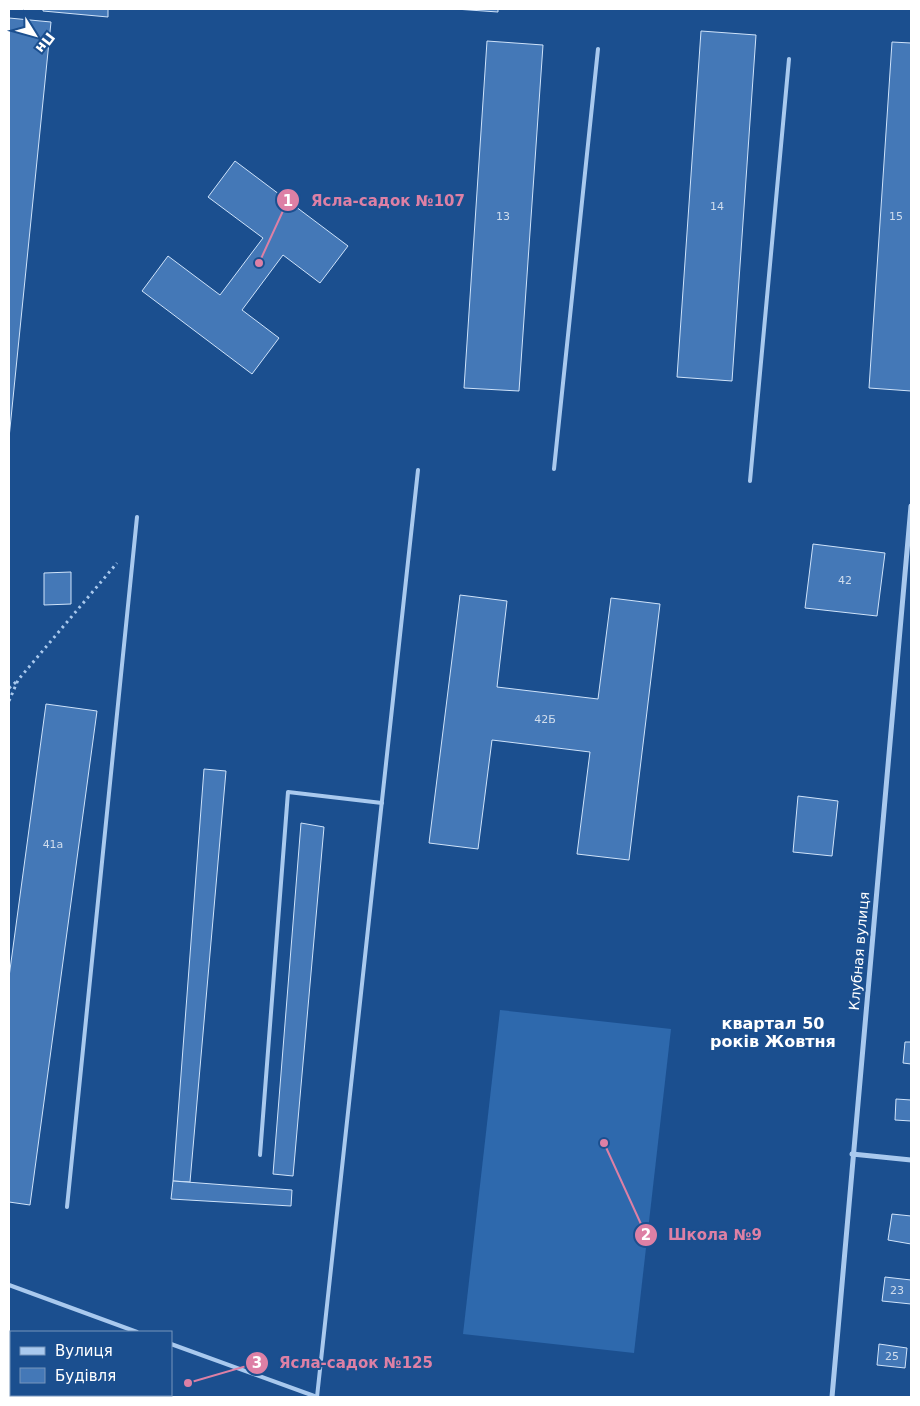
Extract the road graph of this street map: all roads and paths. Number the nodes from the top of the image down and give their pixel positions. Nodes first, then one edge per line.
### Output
1 (598, 49) dead end
2 (789, 59) dead end
3 (554, 469) dead end
4 (418, 470) dead end
5 (750, 481) dead end
6 (911, 506) edge
7 (136, 517) dead end
8 (134, 543) junction
9 (18, 680) junction
10 (9, 688) edge
11 (9, 701) edge
12 (382, 802) junction
13 (852, 1154) junction
14 (260, 1155) dead end
15 (911, 1160) edge
16 (67, 1207) dead end
17 (9, 1285) edge
18 (134, 1331) edge
19 (172, 1344) edge
20 (317, 1397) edge
21 (832, 1397) edge

1 - 3 lane
2 - 5 lane
4 - 12 lane
6 - 13 street, Клубная вулиця
7 - 8 lane
8 - 9 path
8 - 16 lane
9 - 10 path
9 - 11 path
12 - 14 lane
12 - 20 lane
13 - 15 street
13 - 21 street, Клубная вулиця
17 - 18 lane
19 - 20 lane

